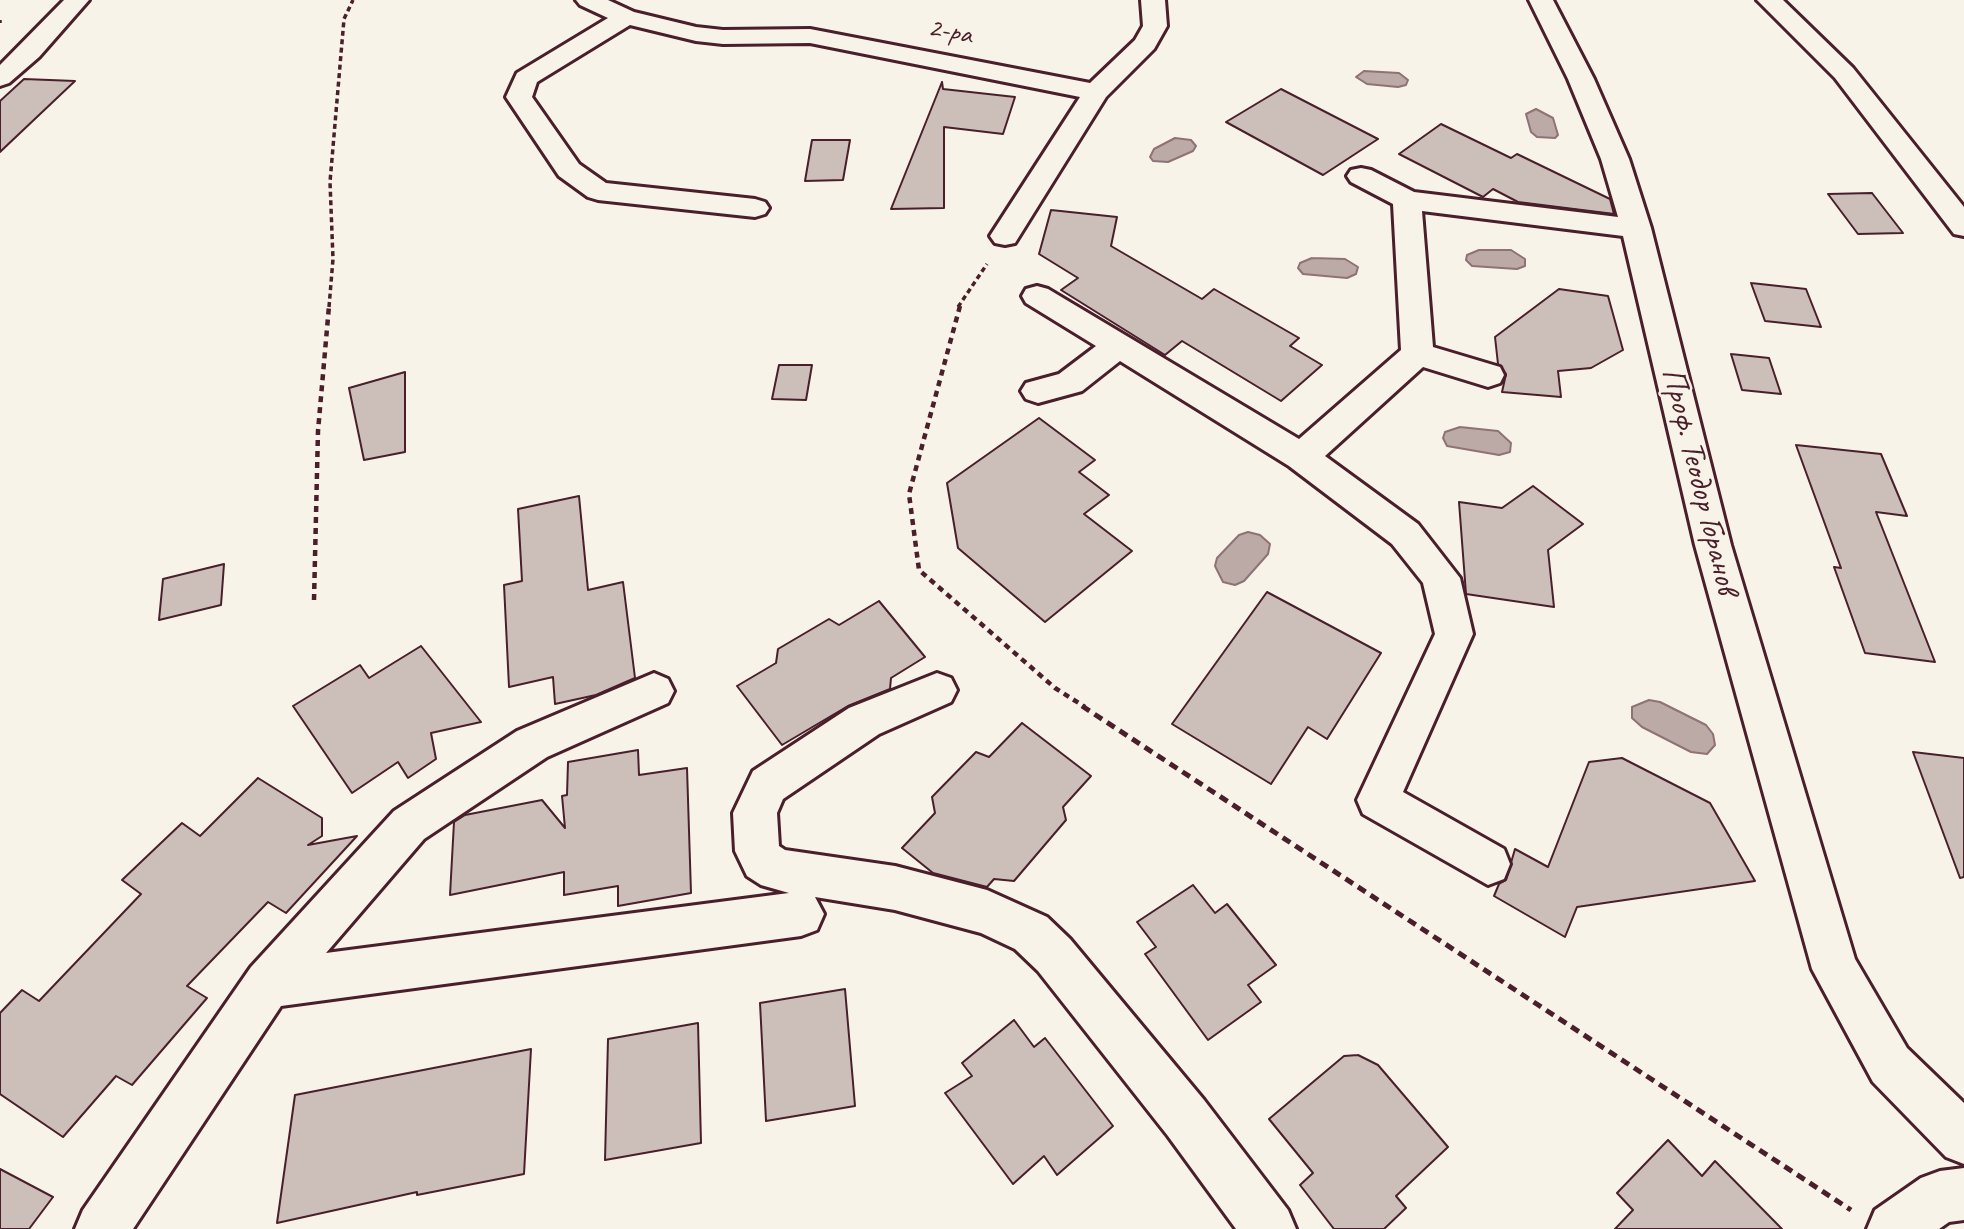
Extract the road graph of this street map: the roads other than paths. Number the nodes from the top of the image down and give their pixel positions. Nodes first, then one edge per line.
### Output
1 (77, 0) edge
2 (588, 0) edge
3 (1153, 0) edge
4 (1541, 0) edge
5 (1769, 0) edge
6 (626, 17) junction
7 (0, 78) edge
8 (1096, 92) junction
9 (1361, 176) dead end
10 (1407, 200) junction
11 (755, 208) dead end
12 (1636, 228) junction
13 (1964, 228) edge
14 (1005, 236) road end
15 (1037, 296) dead end
16 (1118, 346) junction
17 (1417, 354) junction
18 (1489, 375) dead end
19 (1038, 391) dead end
20 (1301, 457) junction
21 (937, 690) dead end
22 (654, 691) dead end
23 (1488, 864) dead end
24 (801, 914) dead end
25 (268, 985) junction
26 (1964, 1139) edge
27 (1964, 1194) edge
28 (1877, 1222) edge
29 (102, 1229) edge
30 (1269, 1229) edge

1 - 7 street
2 - 6 street, 2-ра
3 - 8 street
4 - 12 street, Проф. Теодор Горанов
5 - 13 street
6 - 8 street, 2-ра
6 - 11 street
8 - 14 street
9 - 10 street
10 - 12 street
10 - 17 street
12 - 26 street, Проф. Теодор Горанов
15 - 16 street
16 - 19 street
16 - 20 street
17 - 18 street
17 - 20 street
20 - 23 street
21 - 30 street
22 - 25 street
24 - 25 street
25 - 29 street
27 - 28 street

